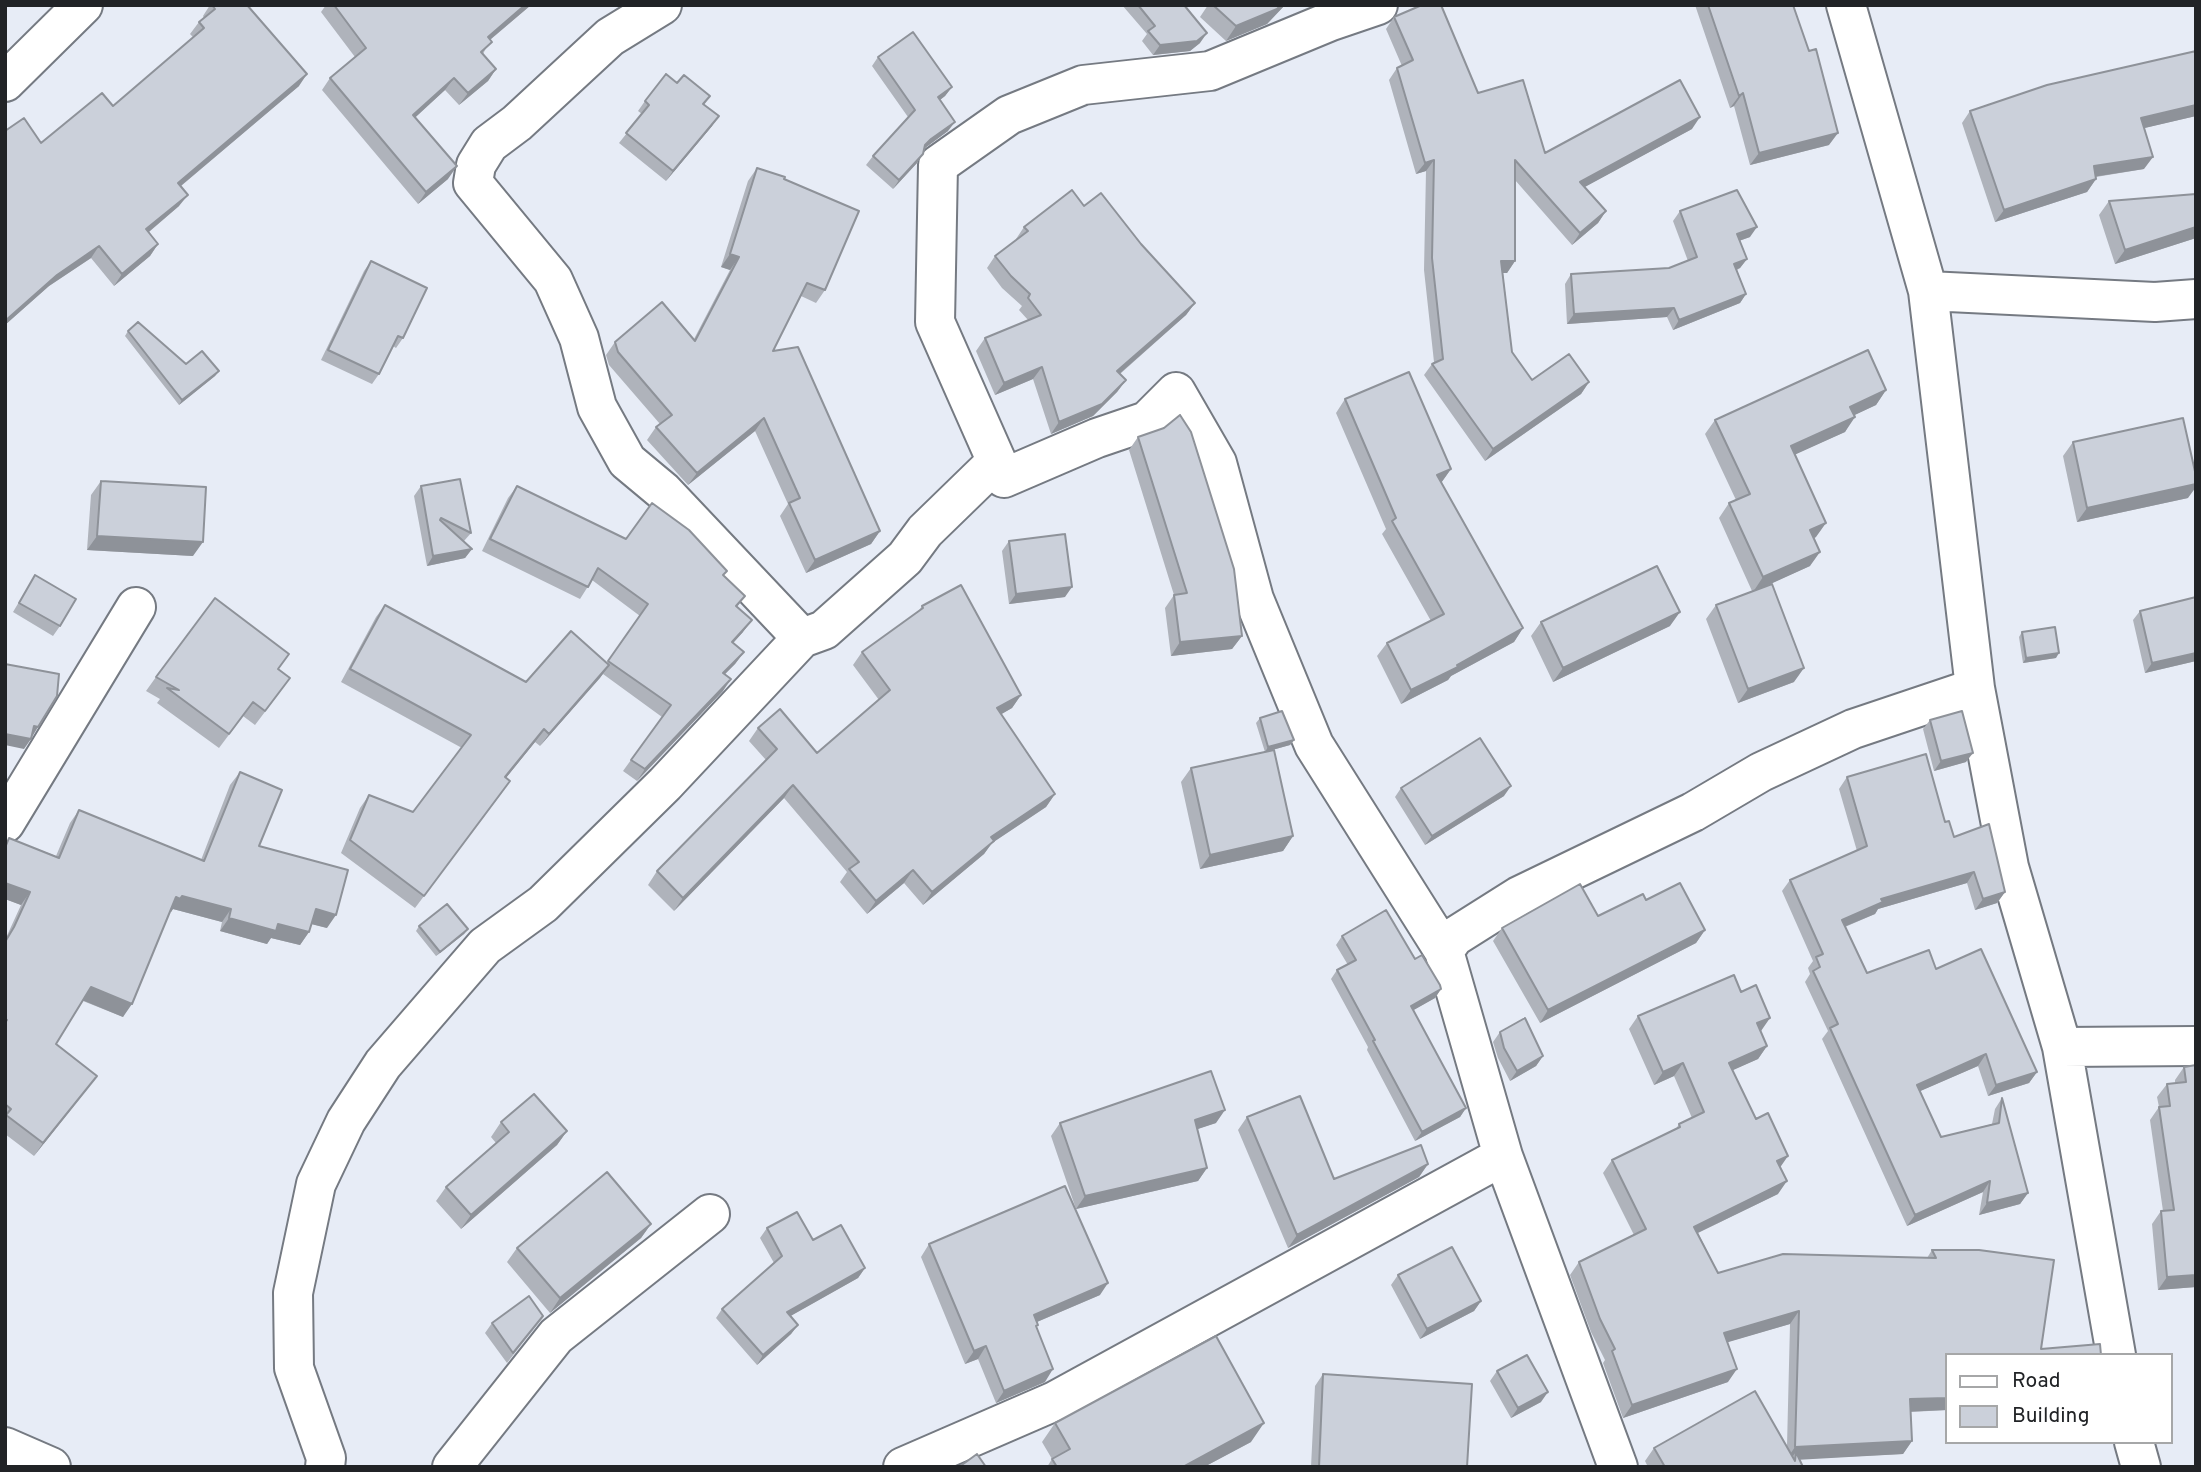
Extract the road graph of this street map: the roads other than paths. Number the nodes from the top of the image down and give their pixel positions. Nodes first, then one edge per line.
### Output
1 (83, 5) edge
2 (662, 5) edge
3 (1378, 5) edge
4 (1846, 5) edge
5 (5, 82) edge
6 (1928, 291) junction
7 (2196, 299) edge
8 (996, 462) junction
9 (136, 607) dead end
10 (802, 638) junction
11 (1975, 688) junction
12 (5, 823) edge
13 (1444, 951) junction
14 (2196, 1045) edge
15 (2062, 1047) junction
16 (1503, 1156) junction
17 (709, 1214) dead end
18 (2116, 1353) edge
19 (2135, 1444) edge
20 (5, 1447) edge
21 (51, 1467) edge
22 (325, 1467) edge
23 (452, 1467) edge
24 (903, 1467) edge
25 (1618, 1467) edge
26 (2141, 1467) edge

1 - 5 street
2 - 10 street
3 - 8 street
4 - 6 street
6 - 7 street
6 - 11 street
8 - 10 street
8 - 13 street
9 - 12 street
10 - 22 street
11 - 13 street
11 - 15 street
13 - 16 street
14 - 15 street
15 - 18 street
16 - 24 street
16 - 25 street
17 - 23 street
19 - 26 street
20 - 21 street

